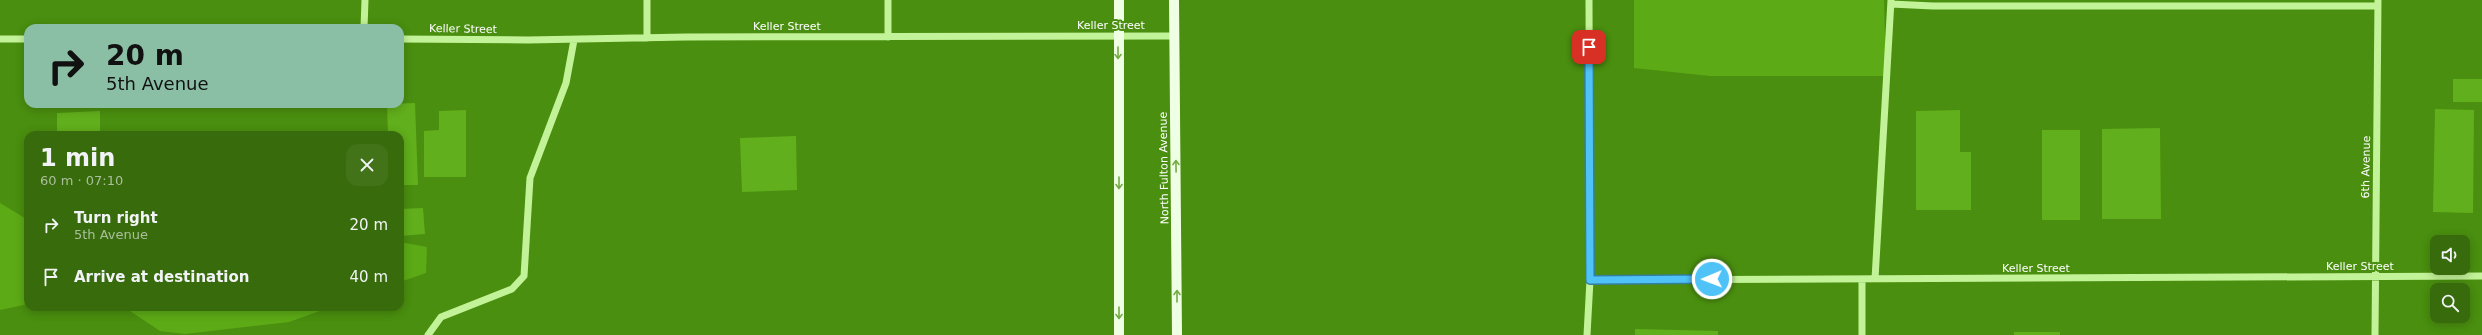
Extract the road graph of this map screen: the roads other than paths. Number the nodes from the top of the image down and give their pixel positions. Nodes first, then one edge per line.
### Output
1 (365, 0) edge
2 (647, 0) edge
3 (888, 0) edge
4 (1118, 0) edge
5 (1174, 0) edge
6 (1589, 0) edge
7 (1891, 2) edge
8 (2378, 3) edge
9 (364, 24) edge
10 (1118, 36) junction
11 (1174, 36) junction
12 (888, 37) junction
13 (647, 38) junction
14 (0, 39) edge
15 (24, 39) edge
16 (404, 39) edge
17 (574, 40) junction
18 (2482, 276) edge
19 (2375, 277) junction
20 (1862, 279) junction
21 (1874, 279) junction
22 (1590, 280) junction
23 (428, 335) edge
24 (1119, 335) edge
25 (1177, 335) edge
26 (1587, 335) edge
27 (1862, 335) edge
28 (2375, 335) edge

1 - 9 street
2 - 13 street
3 - 12 street
4 - 10 main road
5 - 11 main road, North Fulton Avenue
6 - 22 street
7 - 8 street
7 - 21 street
8 - 19 street, 6th Avenue
10 - 11 street, Keller Street
10 - 12 street, Keller Street
10 -> 24 main road
25 -> 11 main road, North Fulton Avenue
12 - 13 street, Keller Street
13 - 17 street, Keller Street
14 - 15 street
16 - 17 street, Keller Street
17 - 23 street
18 - 19 street, Keller Street
19 - 21 street, Keller Street
19 - 28 street, 6th Avenue
20 - 21 street, Keller Street
20 - 22 street, Keller Street
20 - 27 street
22 - 26 street

